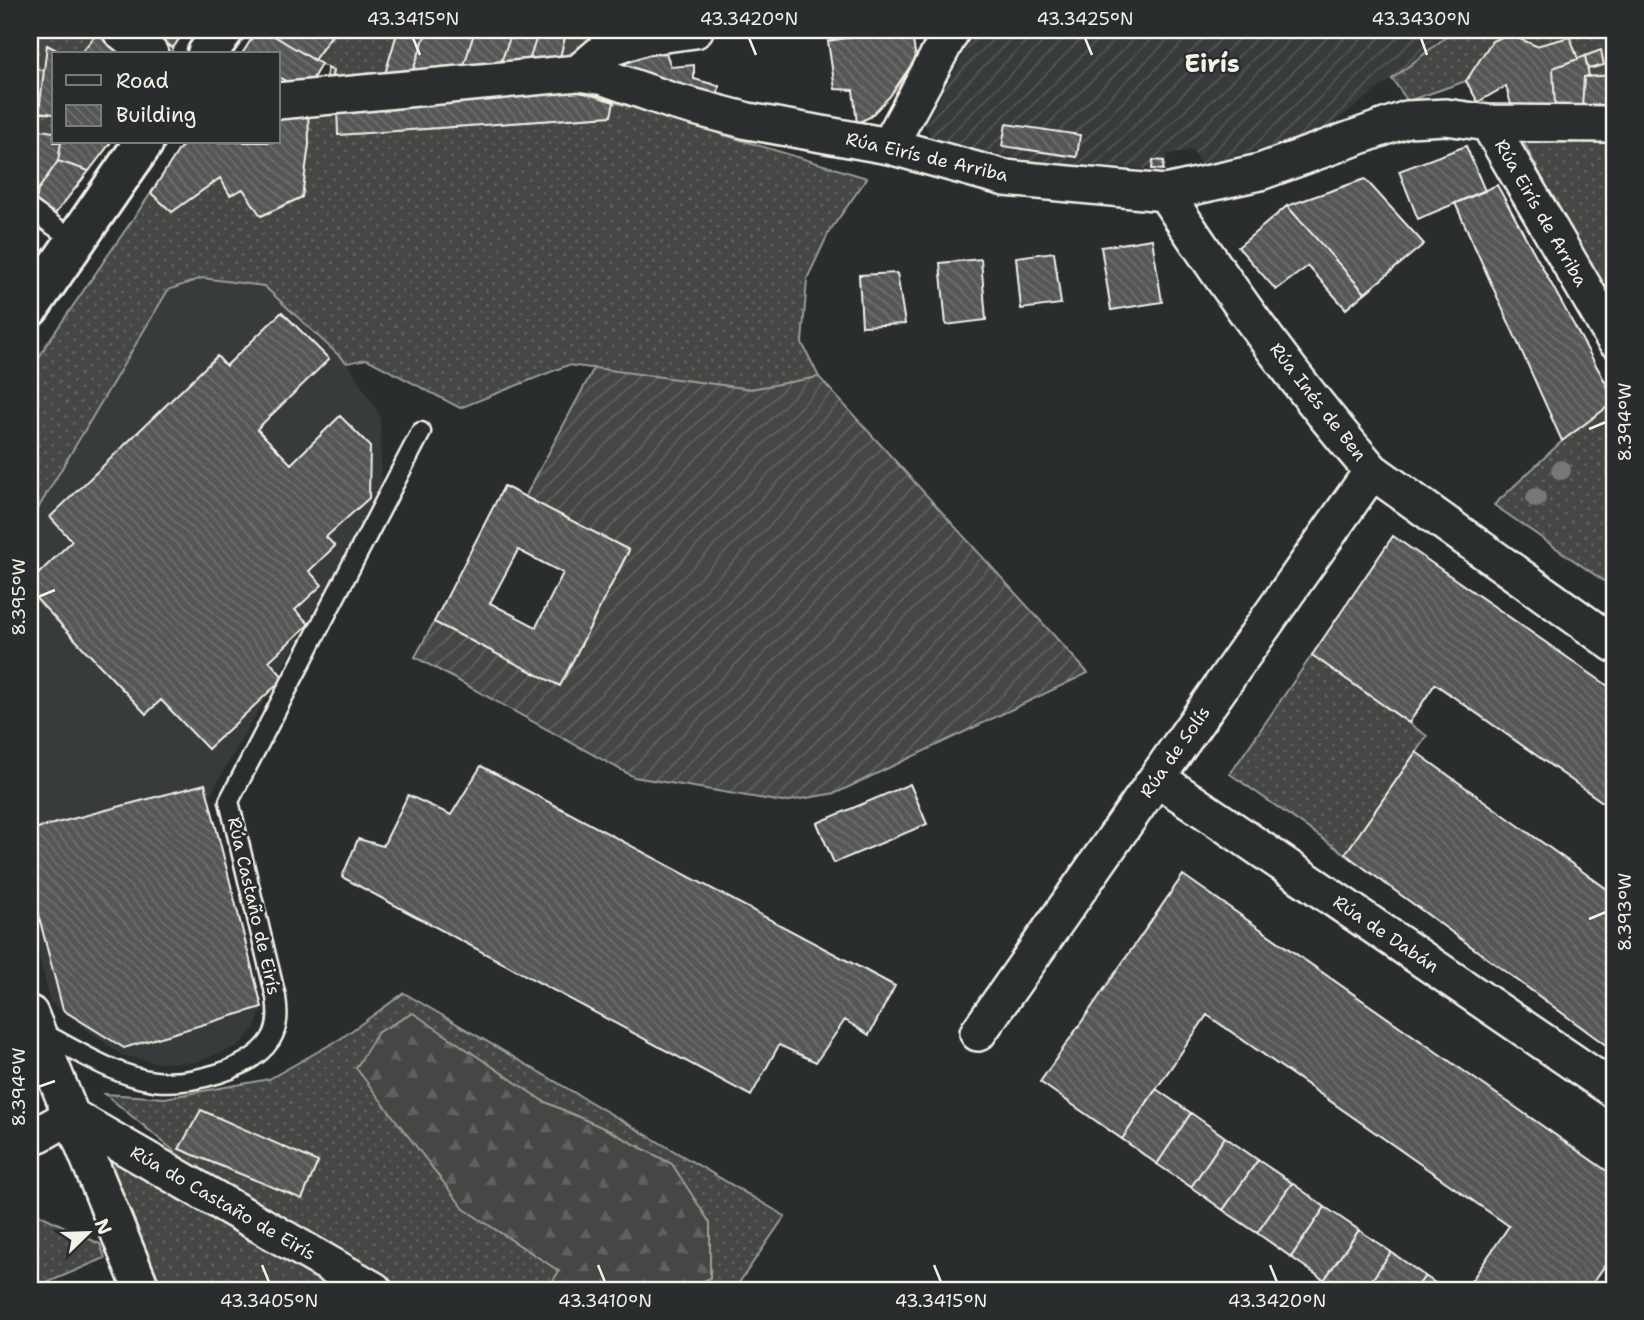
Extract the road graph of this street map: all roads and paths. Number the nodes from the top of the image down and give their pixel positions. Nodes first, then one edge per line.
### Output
1 (120, 30) edge
2 (224, 30) edge
3 (695, 30) edge
4 (952, 30) edge
5 (148, 52) edge
6 (208, 52) edge
7 (578, 73) junction
8 (280, 101) edge
9 (1488, 123) junction
10 (1614, 124) edge
11 (143, 144) edge
12 (889, 146) junction
13 (1164, 193) junction
14 (30, 209) edge
15 (75, 241) junction
16 (30, 307) edge
17 (1614, 339) edge
18 (421, 432) dead end
19 (1371, 471) junction
20 (1614, 644) edge
21 (1157, 778) junction
22 (32, 1021) edge
23 (978, 1033) dead end
24 (1614, 1090) edge
25 (71, 1116) junction
26 (30, 1130) edge
27 (142, 1290) edge
28 (374, 1290) edge

1 - 5 street
2 - 6 street
3 - 7 street
4 - 12 street
7 - 8 street, Rúa Eirís de Arriba
7 - 12 street, Rúa Eirís de Arriba
9 - 10 street, Rúa Eirís de Arriba
9 - 13 street, Rúa Eirís de Arriba
9 - 17 street, Rúa Eirís de Arriba
11 - 15 street
12 - 13 street, Rúa Eirís de Arriba
13 - 19 street, Rúa Inés de Ben
14 - 15 lane
15 - 16 street
18 - 22 lane, Rúa Castaño de Eirís
19 - 20 street, Rúa Inés de Ben
19 - 21 street, Rúa de Solís
21 - 23 street, Rúa de Solís
21 - 24 street, Rúa de Dabán
22 - 25 street, Rúa Castaño de Eirís
25 - 26 street
25 - 27 street, Rúa Castaño de Eirís
25 - 28 street, Rúa do Castaño de Eirís

